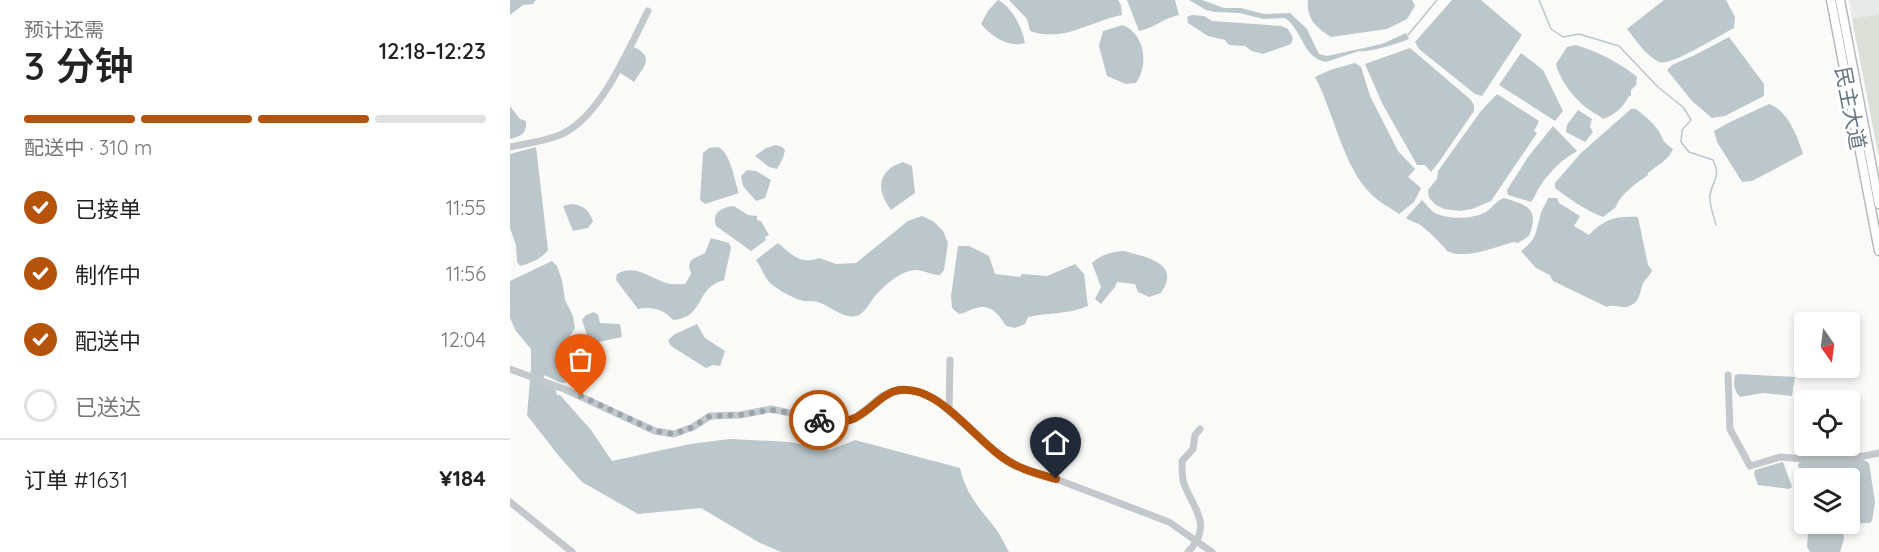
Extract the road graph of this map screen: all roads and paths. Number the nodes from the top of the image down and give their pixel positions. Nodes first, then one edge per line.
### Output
1 (1831, 0) edge
2 (1840, 0) edge
3 (648, 11) dead end
4 (510, 147) edge
5 (1879, 204) edge
6 (1879, 251) edge
7 (950, 360) dead end
8 (510, 369) edge
9 (1728, 375) dead end
10 (949, 411) junction
11 (1200, 429) dead end
12 (1879, 453) edge
13 (510, 502) edge
14 (1198, 542) junction
15 (572, 552) edge
16 (1188, 552) edge
17 (1212, 552) edge

1 - 6 main road, 民主大道
2 - 5 main road, 民主大道
3 - 4 street
7 - 10 street
8 - 10 street
9 - 12 street
10 - 14 street
11 - 14 street
13 - 15 street
14 - 16 street
14 - 17 street

